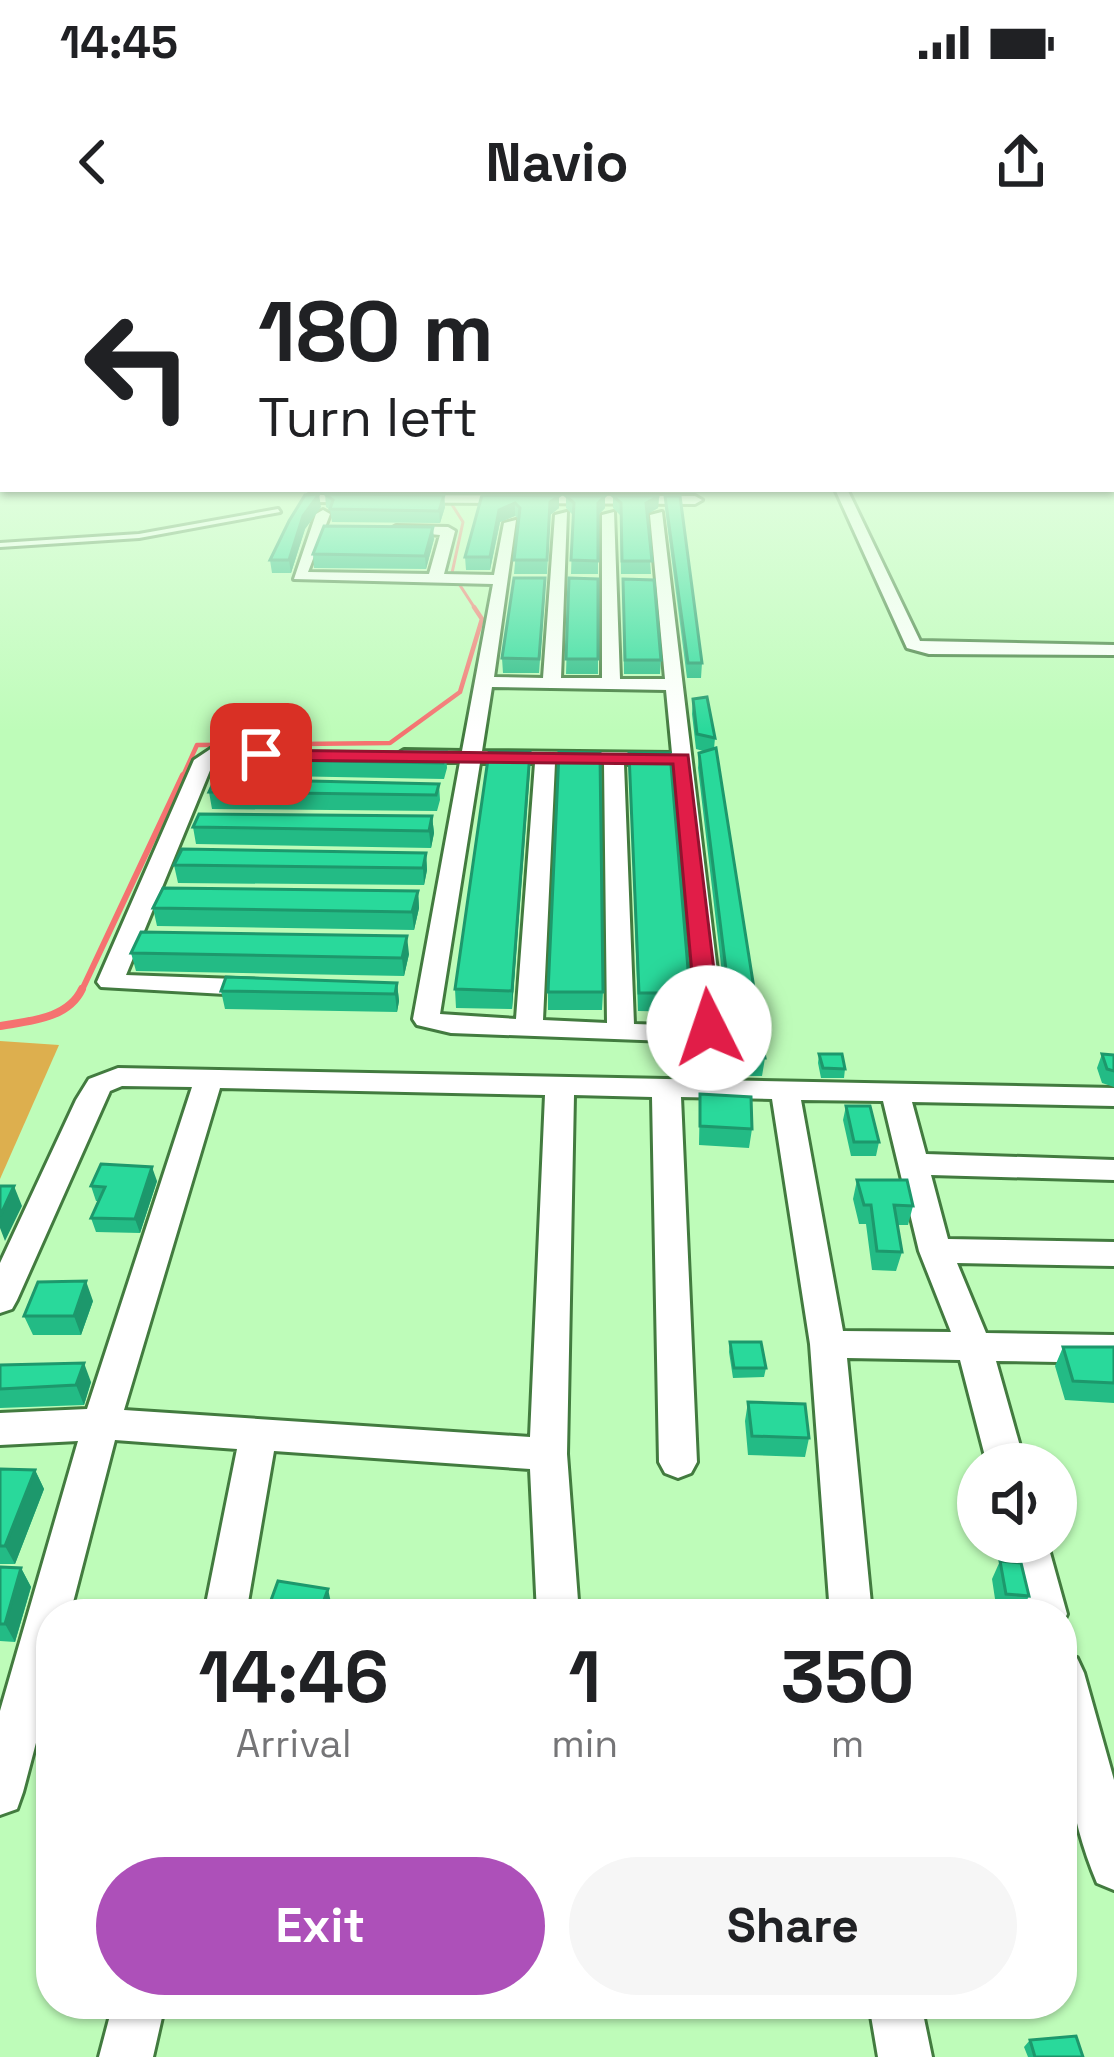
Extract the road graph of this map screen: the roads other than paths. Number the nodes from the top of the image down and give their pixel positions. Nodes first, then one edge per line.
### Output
1 (303, 561) edge
2 (428, 561) edge
3 (509, 561) edge
4 (595, 561) edge
5 (610, 561) edge
6 (629, 561) edge
7 (875, 561) edge
8 (446, 569) junction
9 (508, 581) junction
10 (539, 582) edge
11 (611, 583) junction
12 (1114, 650) edge
13 (485, 682) junction
14 (552, 683) junction
15 (611, 684) junction
16 (674, 685) junction
17 (288, 754) edge
18 (380, 755) edge
19 (471, 756) junction
20 (545, 757) junction
21 (614, 758) junction
22 (693, 759) junction
23 (291, 988) edge
24 (529, 1028) junction
25 (621, 1031) junction
26 (209, 1077) junction
27 (560, 1088) junction
28 (666, 1090) junction
29 (785, 1093) junction
30 (895, 1093) junction
31 (1114, 1097) edge
32 (914, 1164) junction
33 (1114, 1170) edge
34 (935, 1250) junction
35 (1114, 1254) edge
36 (0, 1300) edge
37 (828, 1344) junction
38 (974, 1346) junction
39 (1114, 1349) edge
40 (101, 1424) junction
41 (0, 1429) edge
42 (258, 1436) junction
43 (1000, 1443) edge
44 (548, 1454) junction
45 (678, 1462) dead end
46 (1033, 1563) edge
47 (53, 1599) edge
48 (228, 1599) edge
49 (557, 1599) edge
50 (850, 1599) edge
51 (1042, 1599) edge
52 (36, 1661) edge
53 (1077, 1728) edge
54 (0, 1792) edge
55 (1114, 1865) edge
56 (135, 2019) edge
57 (898, 2019) edge
58 (126, 2057) edge
59 (905, 2057) edge

1 - 8 street
2 - 8 street
3 - 9 street
4 - 11 street
5 - 11 street
6 - 11 street
7 - 12 street
8 - 9 street
9 - 13 street
10 - 11 street
11 - 14 street
11 - 15 street
11 - 16 street
13 - 14 street
13 - 19 street
14 - 15 street
15 - 16 street
16 - 22 street
17 - 23 street
18 - 19 street
19 - 20 street
19 - 24 street
20 - 21 street
20 - 24 street
21 - 22 street
21 - 25 street
22 - 25 street
24 - 25 street
26 - 27 street
26 - 36 street
26 - 40 street
27 - 28 street
27 - 44 street
28 - 29 street
28 - 45 street
29 - 30 street
29 - 37 street
30 - 31 street
30 - 32 street
32 - 33 street
32 - 34 street
34 - 35 street
34 - 38 street
37 - 38 street
37 - 50 street
38 - 39 street
38 - 43 street
40 - 41 street
40 - 42 street
40 - 47 street
42 - 44 street
42 - 48 street
44 - 49 street
46 - 51 street
52 - 54 street
53 - 55 street
56 - 58 street
57 - 59 street

